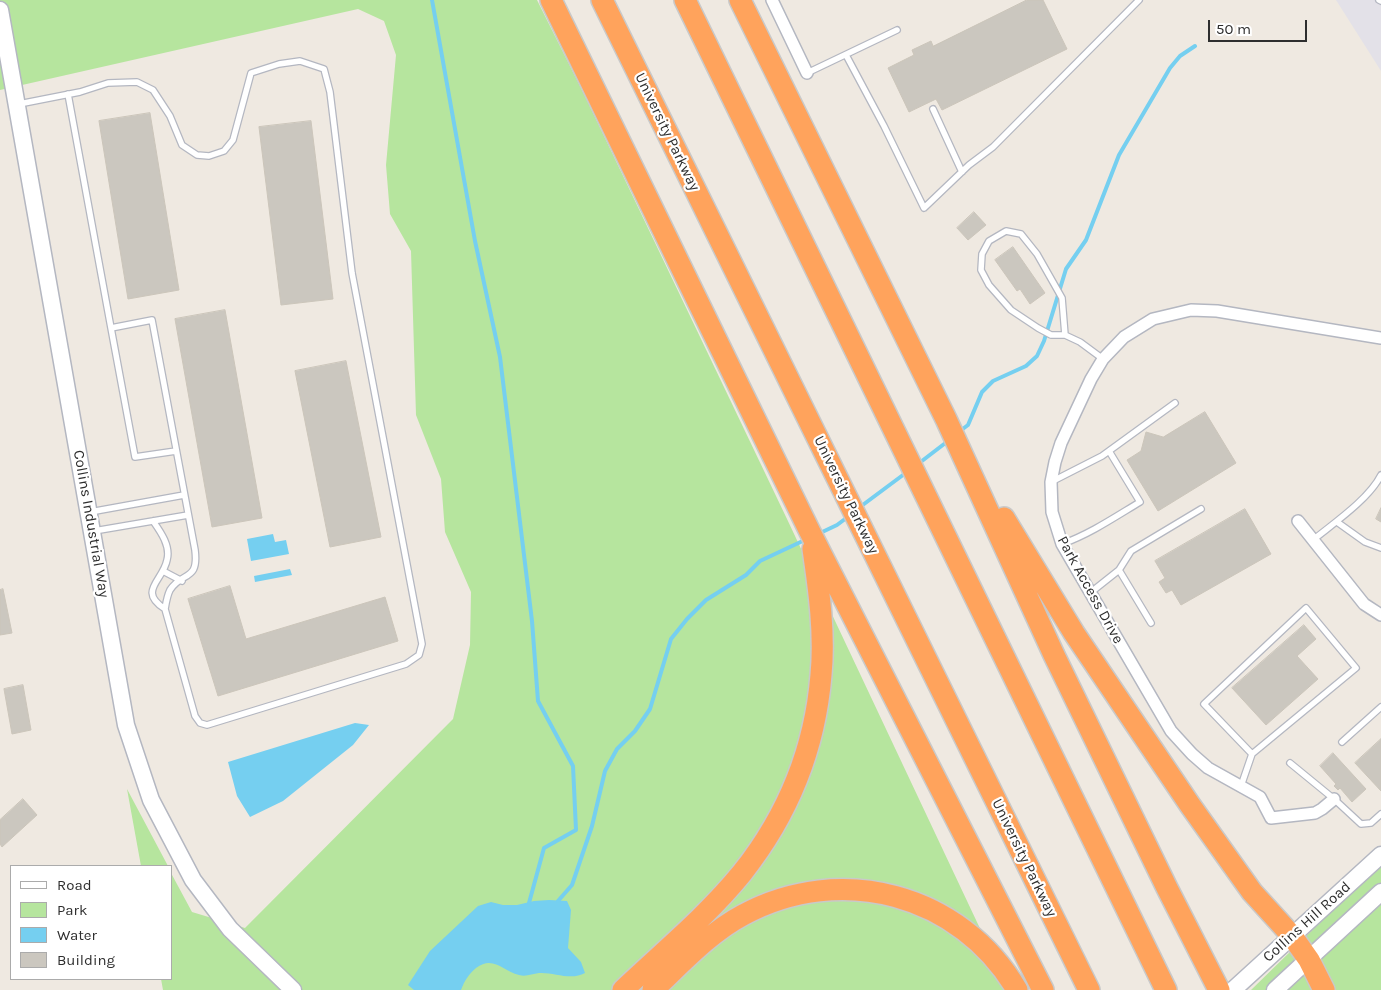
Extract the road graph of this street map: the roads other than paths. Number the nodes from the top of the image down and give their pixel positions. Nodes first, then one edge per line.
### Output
1 (551, 0) edge
2 (602, 0) edge
3 (685, 0) edge
4 (740, 0) edge
5 (772, 0) edge
6 (1139, 0) edge
7 (0, 10) edge
8 (897, 30) dead end
9 (846, 54) junction
10 (807, 73) joint
11 (68, 94) junction
12 (17, 104) junction
13 (932, 109) dead end
14 (962, 172) junction
15 (111, 328) junction
16 (1065, 335) junction
17 (1381, 338) edge
18 (1103, 360) junction
19 (1175, 403) dead end
20 (946, 419) junction
21 (176, 451) junction
22 (1109, 451) junction
23 (1381, 475) edge
24 (1051, 482) junction
25 (184, 495) junction
26 (1201, 509) dead end
27 (89, 513) junction
28 (188, 515) junction
29 (153, 521) junction
30 (1298, 521) dead end
31 (1337, 522) junction
32 (92, 531) junction
33 (810, 532) junction
34 (1313, 540) junction
35 (1062, 544) junction
36 (1381, 548) edge
37 (1119, 570) junction
38 (163, 571) junction
39 (182, 580) junction
40 (1090, 593) junction
41 (164, 609) junction
42 (1381, 615) edge
43 (1150, 623) dead end
44 (1381, 706) edge
45 (1342, 742) dead end
46 (1252, 754) junction
47 (1290, 763) dead end
48 (1241, 786) junction
49 (1334, 799) junction
50 (1381, 814) edge
51 (1381, 855) edge
52 (1381, 892) edge
53 (1292, 936) junction
54 (1309, 960) junction
55 (1230, 989) edge
56 (293, 990) edge
57 (623, 990) edge
58 (653, 990) edge
59 (1017, 990) edge
60 (1044, 990) edge
61 (1089, 990) edge
62 (1166, 990) edge
63 (1275, 990) edge
64 (1324, 990) edge

1 - 33 highway
2 - 61 highway, University Parkway
3 - 62 highway
4 - 20 highway
5 - 10 street
6 - 14 lane
7 - 12 street, Collins Industrial Way
8 - 9 lane
9 - 10 lane
9 - 14 lane
11 - 12 lane
11 - 15 lane
11 - 41 lane
12 - 27 street, Collins Industrial Way
13 - 14 lane
15 - 21 lane
15 - 21 lane
16 - 16 lane
16 - 18 lane
17 - 18 street, Park Access Drive
18 - 24 street, Park Access Drive
19 - 22 lane
20 - 53 highway
20 - 55 highway
21 - 25 lane
22 - 24 lane
22 - 35 lane
23 - 31 lane
24 - 35 street, Park Access Drive
25 - 27 lane
25 - 28 lane
26 - 37 lane
27 - 32 street, Collins Industrial Way
28 - 29 lane
28 - 39 lane
29 - 32 lane
29 - 38 lane
30 - 34 street
31 - 34 lane
31 - 36 lane
32 - 56 street, Collins Industrial Way
33 - 57 highway
33 - 60 highway
34 - 42 street
35 - 40 street, Park Access Drive
37 - 40 lane
37 - 43 lane
38 - 39 lane
38 - 41 lane
39 - 41 lane
40 - 48 street, Park Access Drive
44 - 45 lane
46 - 46 lane
46 - 48 lane
47 - 49 lane
48 - 49 street, Park Access Drive
49 - 50 lane
51 - 53 street, Collins Hill Road
52 - 54 street, Collins Hill Road
53 - 54 highway
53 - 55 street, Collins Hill Road
54 - 63 street, Collins Hill Road
54 - 64 highway
58 - 59 highway

